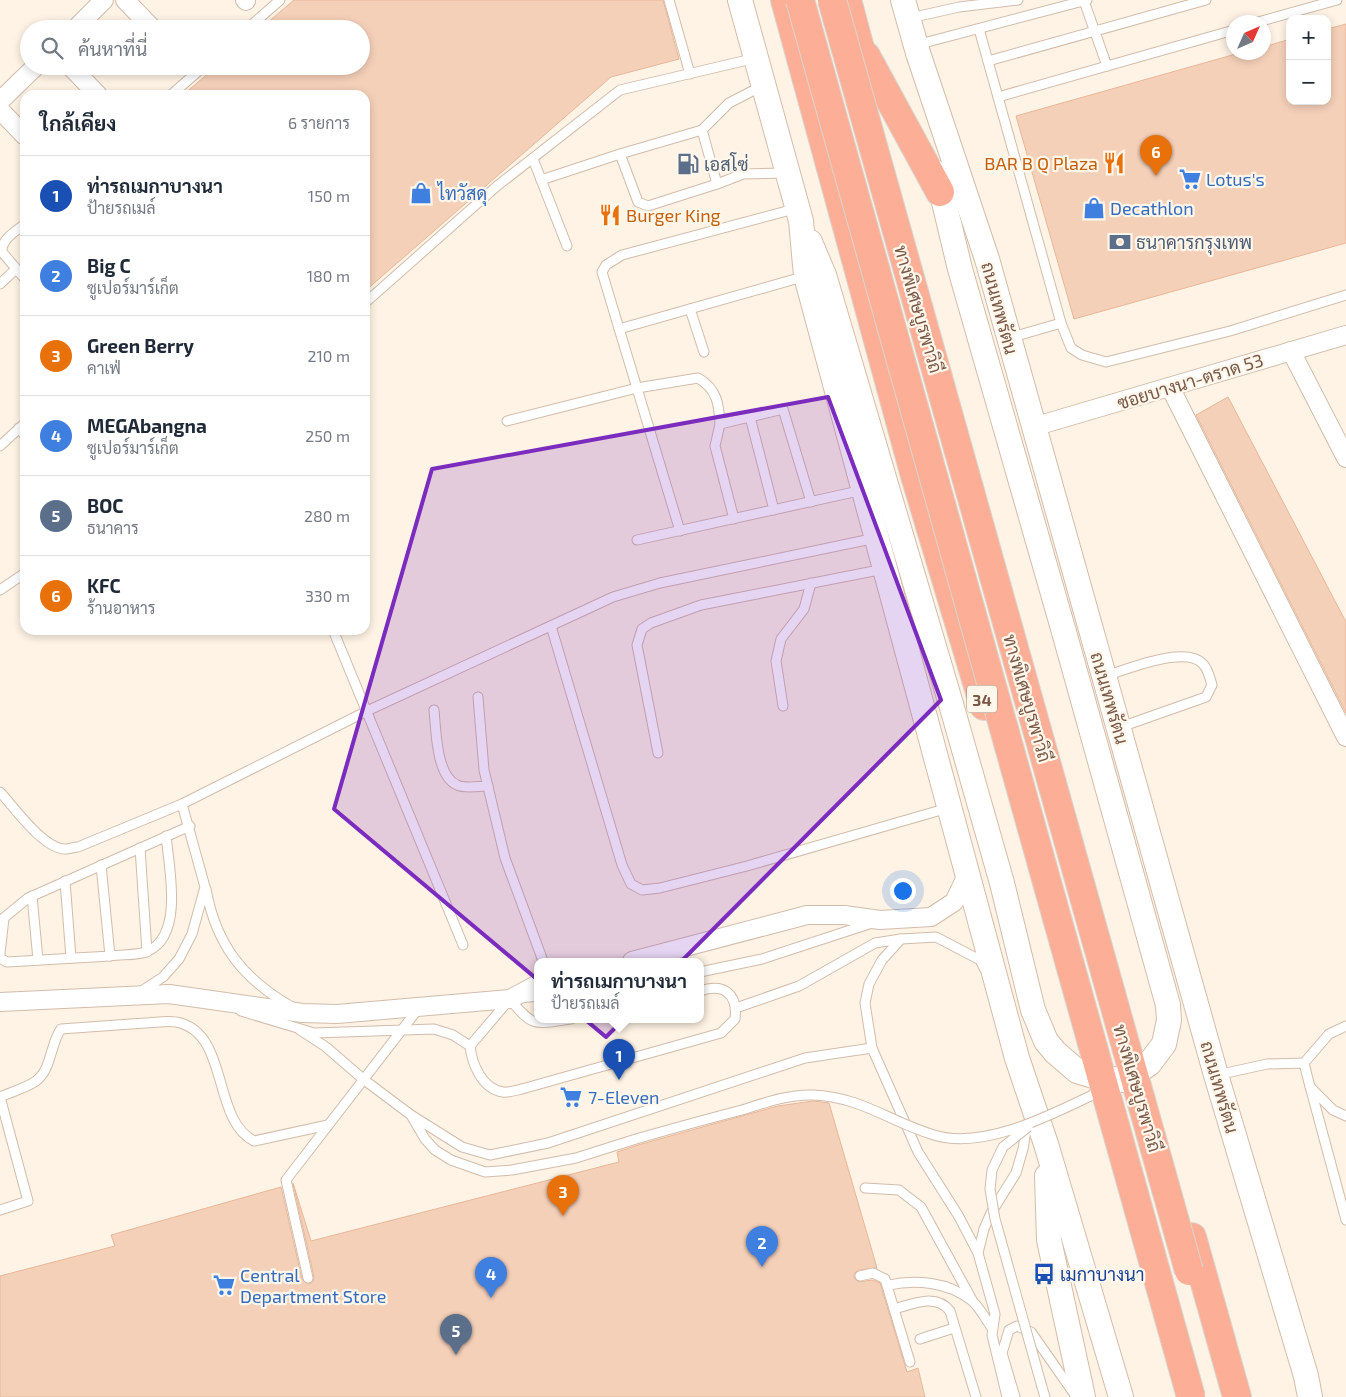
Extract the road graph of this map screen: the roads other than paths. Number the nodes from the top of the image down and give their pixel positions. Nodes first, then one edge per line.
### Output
1 (104, 0) edge
2 (125, 0) edge
3 (280, 0) edge
4 (669, 0) edge
5 (740, 0) edge
6 (785, 0) edge
7 (800, 0) edge
8 (832, 0) edge
9 (847, 0) edge
10 (1018, 0) edge
11 (1086, 0) edge
12 (1206, 0) edge
13 (1337, 0) edge
14 (994, 2) edge
15 (958, 3) edge
16 (906, 9) edge
17 (1271, 18) edge
18 (83, 20) edge
19 (144, 20) edge
20 (257, 20) edge
21 (979, 29) junction
22 (1095, 32) junction
23 (1226, 32) edge
24 (858, 41) junction
25 (917, 49) junction
26 (756, 58) junction
27 (988, 61) junction
28 (1107, 66) junction
29 (690, 74) junction
30 (26, 75) edge
31 (79, 75) edge
32 (194, 75) edge
33 (764, 85) junction
34 (93, 90) edge
35 (178, 90) edge
36 (998, 97) junction
37 (0, 100) edge
38 (0, 110) edge
39 (702, 130) junction
40 (20, 131) edge
41 (620, 154) junction
42 (533, 159) junction
43 (788, 173) junction
44 (541, 180) junction
45 (717, 184) junction
46 (940, 192) junction
47 (800, 214) junction
48 (20, 229) edge
49 (567, 246) dead end
50 (16, 269) junction
51 (20, 273) edge
52 (806, 276) junction
53 (0, 284) edge
54 (1346, 295) edge
55 (370, 299) edge
56 (690, 309) junction
57 (1062, 323) junction
58 (619, 329) junction
59 (1346, 334) edge
60 (1009, 338) junction
61 (1291, 351) junction
62 (704, 352) dead end
63 (1170, 387) junction
64 (637, 388) junction
65 (750, 417) junction
66 (507, 421) dead end
67 (720, 424) junction
68 (1033, 427) junction
69 (20, 428) edge
70 (0, 446) edge
71 (1346, 458) edge
72 (863, 490) junction
73 (811, 502) junction
74 (774, 510) junction
75 (734, 519) junction
76 (680, 531) junction
77 (876, 538) junction
78 (637, 540) dead end
79 (885, 569) junction
80 (20, 576) edge
81 (811, 583) junction
82 (0, 590) edge
83 (551, 626) junction
84 (334, 635) edge
85 (1104, 676) junction
86 (478, 697) dead end
87 (783, 706) dead end
88 (434, 710) dead end
89 (367, 711) junction
90 (1118, 728) junction
91 (1346, 737) edge
92 (658, 753) dead end
93 (488, 786) junction
94 (0, 792) edge
95 (182, 804) junction
96 (949, 808) junction
97 (190, 826) junction
98 (166, 836) junction
99 (140, 848) junction
100 (101, 865) junction
101 (967, 875) junction
102 (65, 881) junction
103 (205, 887) junction
104 (32, 896) junction
105 (2, 920) edge
106 (880, 920) junction
107 (901, 939) junction
108 (463, 945) dead end
109 (147, 952) junction
110 (0, 954) edge
111 (110, 956) junction
112 (0, 958) edge
113 (71, 958) junction
114 (542, 958) edge
115 (643, 958) edge
116 (38, 960) junction
117 (704, 971) edge
118 (534, 986) edge
119 (704, 990) edge
120 (136, 995) junction
121 (198, 997) junction
122 (534, 997) edge
123 (510, 1000) junction
124 (1003, 1001) junction
125 (0, 1002) edge
126 (736, 1008) junction
127 (418, 1009) junction
128 (302, 1013) junction
129 (534, 1023) edge
130 (1346, 1026) edge
131 (402, 1029) junction
132 (300, 1030) junction
133 (470, 1046) junction
134 (872, 1048) junction
135 (1304, 1063) junction
136 (1216, 1075) junction
137 (363, 1079) junction
138 (1124, 1080) junction
139 (1310, 1087) junction
140 (1037, 1108) junction
141 (411, 1115) junction
142 (1346, 1116) edge
143 (328, 1125) junction
144 (1046, 1144) junction
145 (865, 1188) dead end
146 (0, 1210) edge
147 (1346, 1220) edge
148 (978, 1253) junction
149 (860, 1276) dead end
150 (308, 1278) dead end
151 (889, 1285) junction
152 (972, 1300) junction
153 (894, 1309) junction
154 (954, 1328) junction
155 (992, 1328) junction
156 (920, 1339) dead end
157 (910, 1362) dead end
158 (1308, 1386) edge
159 (1228, 1396) edge
160 (976, 1397) edge
161 (1007, 1397) edge
162 (1015, 1397) edge
163 (1045, 1397) edge
164 (1075, 1397) edge
165 (1083, 1397) edge
166 (1121, 1397) edge
167 (1183, 1397) edge
168 (1192, 1397) edge
169 (1320, 1397) edge

1 - 18 street
2 - 19 street
3 - 20 lane
4 - 29 lane
5 - 26 main road
6 - 167 highway, 34
7 - 168 highway, ทางพิเศษบูรพาวิถี, bridge
8 - 159 highway, ทางพิเศษบูรพาวิถี, bridge
9 - 24 highway
10 - 14 lane
11 - 21 lane
11 - 22 lane
12 - 22 lane
13 - 17 lane
14 - 15 lane
15 - 16 lane
16 - 25 main road, ถนนเทพรัตน
21 - 25 lane
21 - 27 lane
22 - 27 lane
22 - 28 lane
23 - 28 lane
24 - 46 highway
24 - 159 highway
25 - 46 main road
25 - 60 main road, ถนนเทพรัตน
26 - 29 lane
26 - 33 main road
27 - 36 lane
28 - 36 lane
29 - 42 lane
30 - 37 street
31 - 34 street
32 - 35 lane
33 - 39 lane
33 - 43 main road
36 - 57 lane
38 - 40 street
39 - 41 lane
39 - 45 lane
41 - 44 lane
41 - 45 lane
42 - 44 lane
42 - 55 lane
43 - 45 lane
43 - 47 main road
44 - 49 lane
46 - 138 main road, bridge
47 - 52 main road
47 - 58 lane
47 - 138 main road, bridge
48 - 50 lane
50 - 51 lane
50 - 53 lane
52 - 56 lane
52 - 72 main road
54 - 57 lane
56 - 58 lane
56 - 62 lane
57 - 60 lane
58 - 64 lane
59 - 61 street, ซอยบางนา-ตราด 53
60 - 68 main road, ถนนเทพรัตน
61 - 63 street, ซอยบางนา-ตราด 53
61 - 71 street
63 - 68 street, ซอยบางนา-ตราด 53
63 - 91 street
64 - 66 lane
64 - 67 lane
64 - 76 lane
65 - 67 lane
65 - 73 lane
65 - 74 lane
67 - 75 lane
68 - 85 main road, ถนนเทพรัตน
69 - 70 lane
72 - 73 lane
72 - 77 main road
73 - 74 lane
74 - 75 lane
75 - 76 lane
76 - 78 lane
77 - 79 main road
77 - 83 lane
79 - 81 lane
79 - 96 main road
80 - 82 lane
81 - 87 lane
81 - 92 lane
83 - 89 lane
83 - 96 lane
84 - 89 lane
85 - 90 main road, ถนนเทพรัตน
85 - 90 lane
86 - 93 lane
88 - 93 lane
89 - 95 lane
89 - 108 lane
90 - 136 main road, ถนนเทพรัตน
93 - 114 lane
94 - 95 lane
95 - 97 lane
96 - 101 main road
97 - 98 lane
97 - 103 lane
98 - 99 lane
98 - 109 lane
99 - 100 lane
99 - 109 lane
100 - 102 lane
100 - 111 lane
101 - 106 street
101 - 124 main road
102 - 104 lane
102 - 113 lane
103 - 120 lane
103 - 128 lane
104 - 105 lane
104 - 116 lane
105 - 110 lane
106 - 115 street
106 - 117 lane
107 - 124 lane
107 - 126 lane
107 - 134 lane
109 - 111 lane
111 - 113 lane
112 - 116 lane
113 - 116 lane
118 - 123 street
119 - 126 lane
120 - 121 street
120 - 125 street
121 - 128 street
121 - 132 lane
122 - 123 lane
123 - 127 street
123 - 129 lane
123 - 133 lane
124 - 140 main road
126 - 133 lane
127 - 128 street
127 - 131 lane
130 - 135 lane
131 - 132 lane
131 - 133 lane
131 - 137 lane
132 - 137 lane
134 - 141 lane
134 - 148 lane
135 - 136 lane
135 - 139 lane
136 - 158 main road, ถนนเทพรัตน
137 - 141 lane
137 - 143 lane
138 - 140 lane, bridge
139 - 142 lane
139 - 147 lane
140 - 141 lane, bridge
140 - 144 main road
140 - 148 lane
140 - 163 lane, bridge
143 - 146 lane
143 - 150 lane
144 - 165 main road
144 - 166 main road
145 - 152 lane
148 - 155 lane
149 - 151 lane
151 - 152 lane
151 - 153 lane
152 - 155 lane
153 - 154 lane
153 - 157 lane
154 - 156 lane
154 - 160 lane
155 - 161 lane
158 - 169 main road, ถนนเทพรัตน
162 - 164 lane

